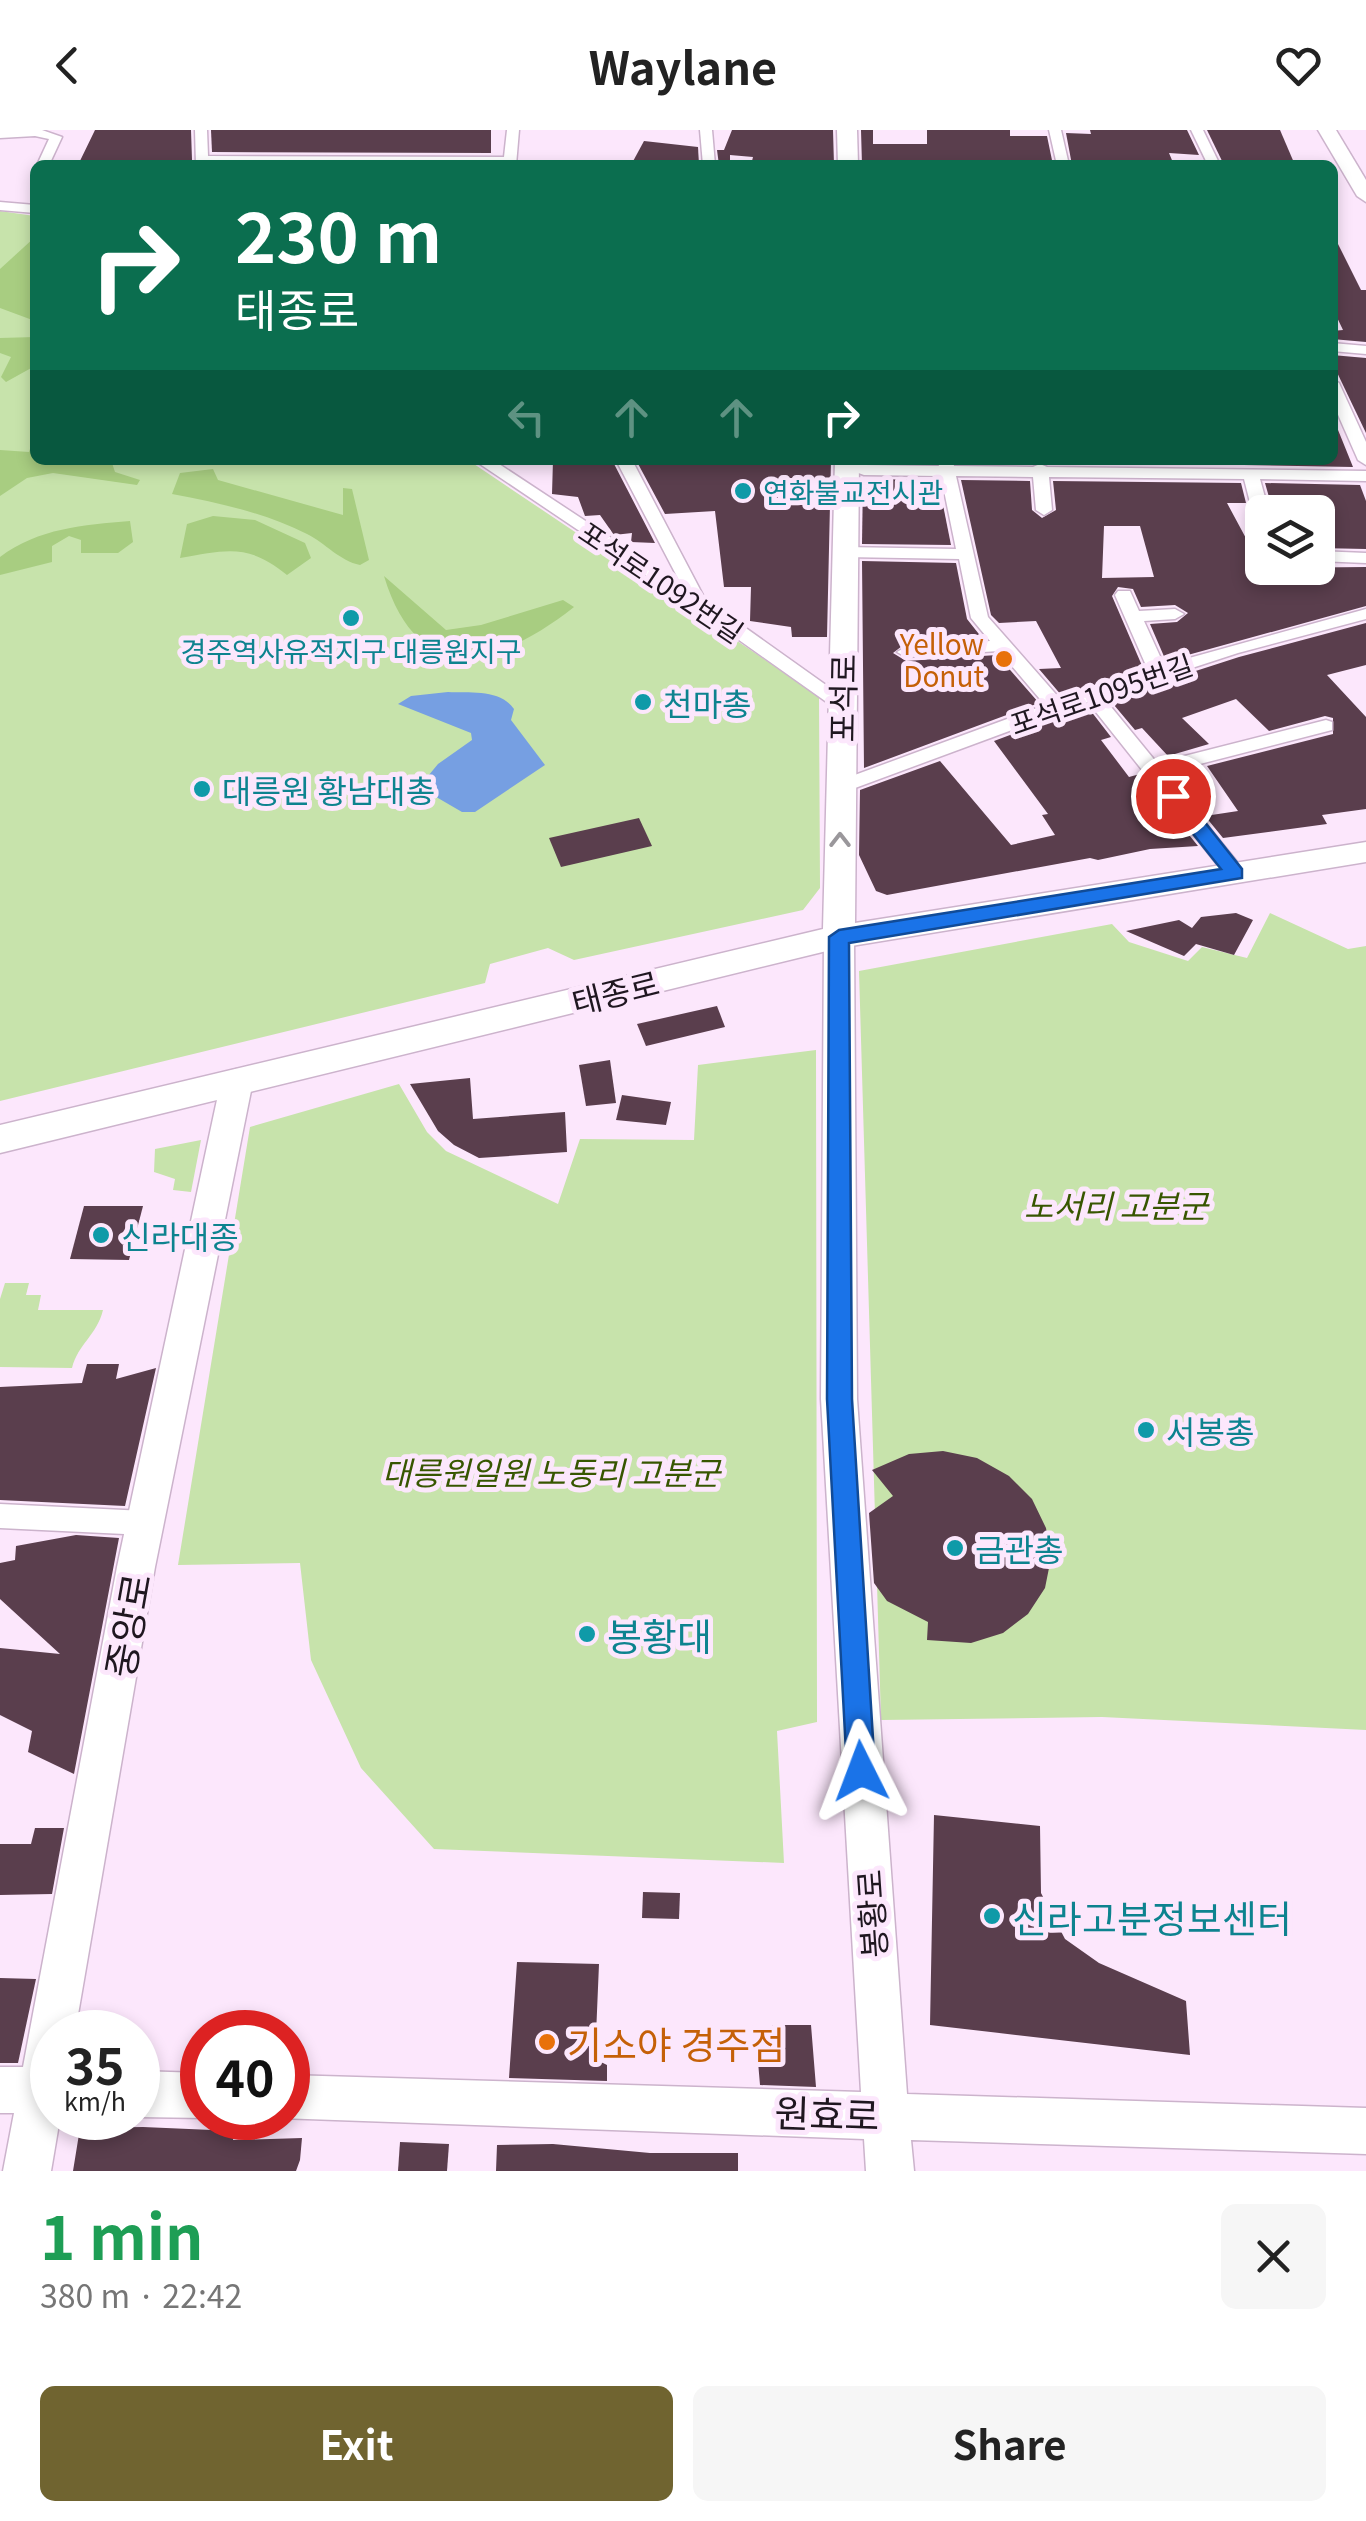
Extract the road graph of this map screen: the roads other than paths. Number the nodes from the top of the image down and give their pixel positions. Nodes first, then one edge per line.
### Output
1 (201, 130) edge
2 (513, 130) edge
3 (706, 130) edge
4 (846, 130) edge
5 (1054, 130) edge
6 (1197, 130) edge
7 (1312, 130) edge
8 (1327, 130) edge
9 (0, 134) edge
10 (46, 160) edge
11 (203, 160) edge
12 (510, 160) edge
13 (709, 160) edge
14 (848, 160) edge
15 (1061, 160) edge
16 (1212, 160) edge
17 (1329, 160) edge
18 (1338, 175) edge
19 (1366, 196) edge
20 (30, 204) edge
21 (0, 206) edge
22 (1366, 224) edge
23 (1338, 348) edge
24 (1366, 350) edge
25 (1338, 397) edge
26 (1366, 460) edge
27 (490, 465) edge
28 (627, 465) edge
29 (848, 465) edge
30 (913, 465) edge
31 (1270, 465) edge
32 (946, 466) edge
33 (1194, 467) edge
34 (1040, 469) junction
35 (1366, 476) edge
36 (1250, 477) junction
37 (1276, 478) junction
38 (1255, 495) edge
39 (1044, 510) dead end
40 (845, 552) junction
41 (966, 554) junction
42 (1335, 557) edge
43 (1366, 558) edge
44 (1124, 595) dead end
45 (700, 604) junction
46 (1175, 614) dead end
47 (1366, 614) edge
48 (1133, 616) junction
49 (1002, 645) junction
50 (906, 652) dead end
51 (1158, 672) junction
52 (1092, 696) junction
53 (841, 704) junction
54 (1056, 707) junction
55 (1326, 726) dead end
56 (1152, 770) junction
57 (840, 787) junction
58 (1366, 852) edge
59 (1235, 874) junction
60 (839, 937) junction
61 (237, 1081) junction
62 (0, 1139) edge
63 (0, 1516) edge
64 (145, 1523) junction
65 (47, 2010) edge
66 (310, 2099) edge
67 (30, 2111) edge
68 (885, 2114) junction
69 (1366, 2130) edge
70 (27, 2171) edge
71 (890, 2171) edge

1 - 11 street
2 - 12 street
3 - 13 street
4 - 14 main road
5 - 15 street
6 - 16 street
7 - 17 street
8 - 19 street
9 - 10 street
18 - 22 street
20 - 21 street
23 - 24 street
25 - 26 street
27 - 45 street, 포석로1092번길
28 - 45 street
29 - 40 main road, 포석로
30 - 32 street
31 - 37 street
32 - 34 street
32 - 41 street
33 - 34 street
33 - 36 street
34 - 39 street
35 - 37 street
36 - 37 street
36 - 38 street
40 - 41 street
40 - 53 main road, 포석로
41 - 49 street
42 - 43 street
44 - 48 street
45 - 53 street, 포석로1092번길
46 - 48 street
47 - 51 street, 포석로1095번길
48 - 51 street
49 - 50 street
49 - 54 street
51 - 52 street, 포석로1095번길
52 - 54 street, 포석로1095번길
52 - 56 street
53 - 57 main road, 포석로
54 - 57 street, 포석로1095번길
55 - 56 street
56 - 59 street
60 -> 57 main road, 포석로
58 - 59 main road, 태종로
59 - 60 main road, 태종로
60 - 61 main road, 태종로
60 - 68 street, 봉황로
61 - 62 main road, 태종로
61 - 64 street, 중앙로
63 - 64 street
64 - 65 street, 중앙로
66 - 68 street, 원효로
67 - 70 street, 중앙로
68 - 69 street, 원효로
68 - 71 street, 봉황로

